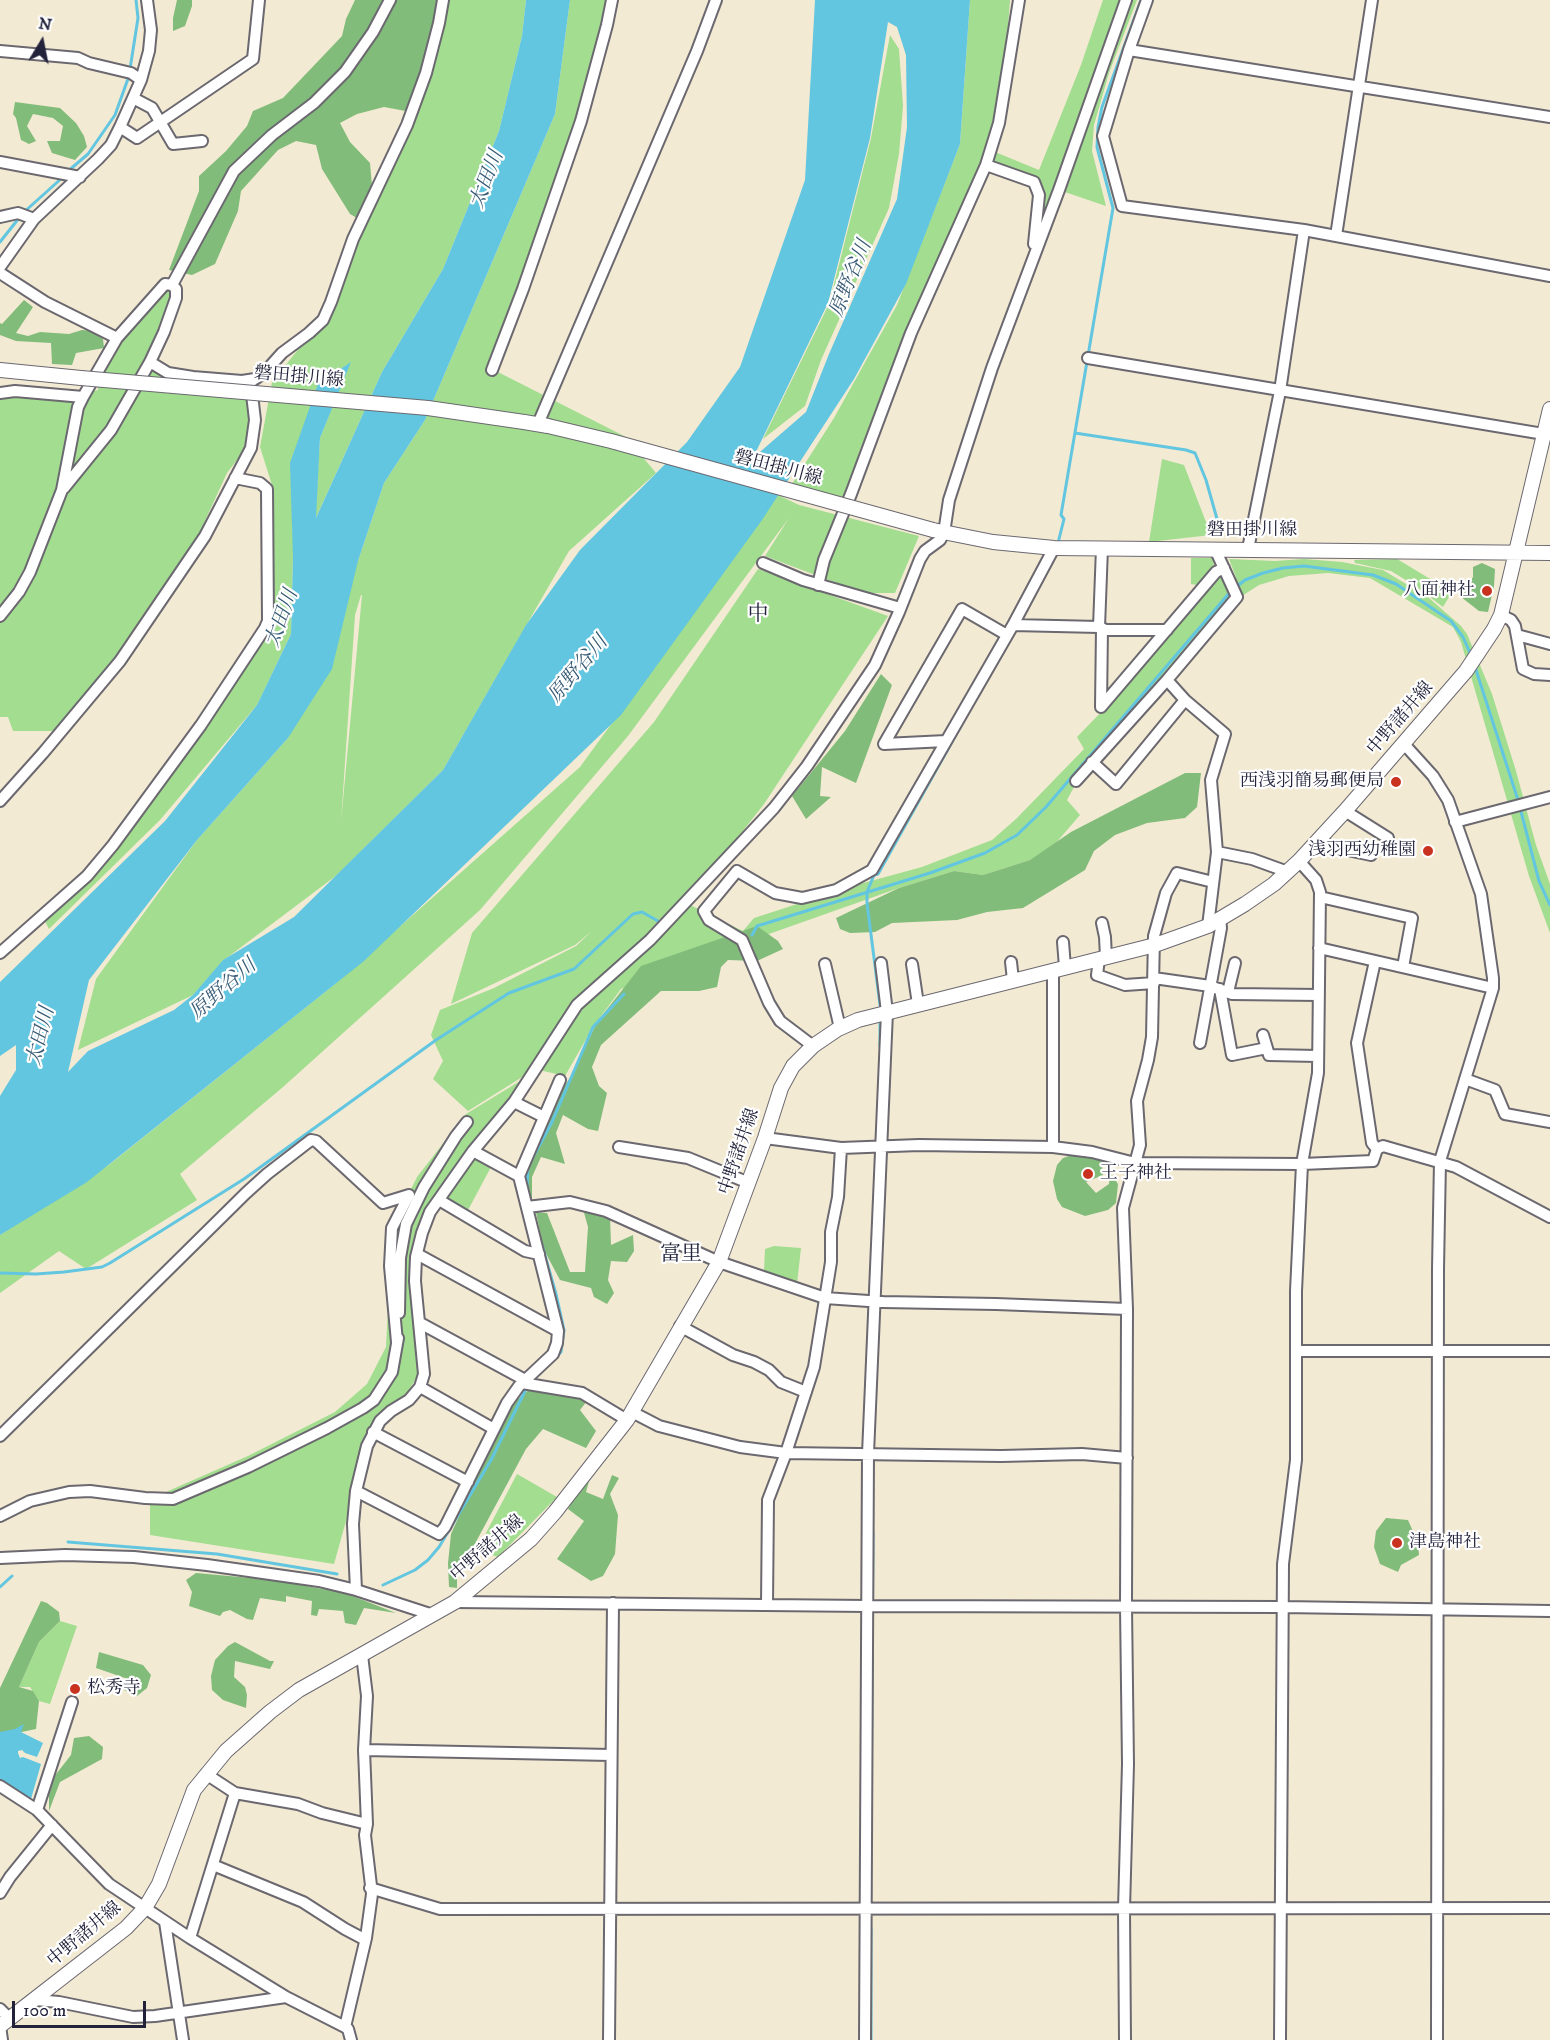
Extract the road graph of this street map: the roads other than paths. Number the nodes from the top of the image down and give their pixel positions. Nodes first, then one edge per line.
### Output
1 (147, 0) edge
2 (259, 0) edge
3 (390, 0) edge
4 (443, 0) edge
5 (612, 0) edge
6 (716, 0) edge
7 (1019, 0) edge
8 (1126, 0) edge
9 (1147, 0) edge
10 (1372, 0) edge
11 (1129, 50) junction
12 (0, 51) edge
13 (141, 80) junction
14 (1359, 87) junction
15 (133, 98) junction
16 (1550, 117) edge
17 (160, 123) junction
18 (120, 127) junction
19 (202, 141) dead end
20 (0, 162) edge
21 (986, 165) junction
22 (80, 177) junction
23 (0, 218) edge
24 (34, 219) junction
25 (1304, 230) junction
26 (1336, 236) junction
27 (1034, 253) junction
28 (0, 267) edge
29 (0, 273) edge
30 (1550, 276) edge
31 (172, 285) junction
32 (117, 338) junction
33 (1088, 358) dead end
34 (150, 362) junction
35 (492, 369) dead end
36 (0, 370) edge
37 (250, 380) junction
38 (1280, 391) junction
39 (0, 393) edge
40 (83, 397) junction
41 (1550, 409) edge
42 (537, 424) junction
43 (1547, 435) edge
44 (235, 478) junction
45 (62, 490) junction
46 (938, 531) junction
47 (1054, 548) junction
48 (1102, 548) junction
49 (1215, 549) junction
50 (1248, 549) junction
51 (1516, 552) junction
52 (1550, 553) edge
53 (763, 563) dead end
54 (1224, 568) junction
55 (818, 585) junction
56 (900, 608) junction
57 (1501, 615) junction
58 (0, 616) edge
59 (1013, 625) junction
60 (1101, 628) junction
61 (1167, 630) junction
62 (1517, 634) junction
63 (1007, 635) junction
64 (1550, 644) edge
65 (1550, 675) edge
66 (1167, 680) junction
67 (1185, 700) junction
68 (946, 741) junction
69 (1404, 744) junction
70 (1092, 762) junction
71 (1076, 781) dead end
72 (1550, 797) edge
73 (0, 801) edge
74 (1345, 811) junction
75 (1455, 822) junction
76 (1320, 838) junction
77 (1388, 838) dead end
78 (1217, 852) junction
79 (1371, 855) dead end
80 (1299, 861) junction
81 (1288, 872) junction
82 (1213, 882) junction
83 (1320, 897) junction
84 (1220, 918) junction
85 (1102, 923) dead end
86 (1208, 926) junction
87 (1063, 942) dead end
88 (1155, 945) junction
89 (1319, 948) junction
90 (0, 953) edge
91 (1102, 958) junction
92 (1375, 961) junction
93 (1011, 962) dead end
94 (880, 963) dead end
95 (1235, 963) dead end
96 (825, 964) dead end
97 (912, 964) dead end
98 (1403, 967) junction
99 (1059, 968) junction
100 (1013, 980) junction
101 (1154, 981) junction
102 (1493, 988) junction
103 (1219, 989) junction
104 (1319, 995) junction
105 (918, 1004) junction
106 (887, 1012) junction
107 (840, 1028) junction
108 (1263, 1035) dead end
109 (1200, 1043) dead end
110 (813, 1046) junction
111 (1267, 1048) junction
112 (1318, 1056) junction
113 (1465, 1079) junction
114 (560, 1080) dead end
115 (513, 1102) junction
116 (544, 1117) junction
117 (467, 1122) dead end
118 (1550, 1122) edge
119 (765, 1138) junction
120 (880, 1146) junction
121 (620, 1147) dead end
122 (1053, 1147) junction
123 (841, 1148) junction
124 (1377, 1149) junction
125 (473, 1151) junction
126 (1440, 1161) junction
127 (1135, 1163) junction
128 (1302, 1164) junction
129 (519, 1176) junction
130 (749, 1183) junction
131 (438, 1200) junction
132 (529, 1207) junction
133 (1550, 1218) edge
134 (417, 1254) junction
135 (538, 1254) junction
136 (719, 1262) junction
137 (825, 1298) junction
138 (874, 1302) junction
139 (1127, 1309) junction
140 (420, 1323) junction
141 (680, 1326) junction
142 (558, 1330) junction
143 (397, 1342) junction
144 (1296, 1351) junction
145 (1439, 1351) junction
146 (1550, 1351) edge
147 (524, 1382) junction
148 (420, 1388) junction
149 (806, 1392) junction
150 (629, 1416) junction
151 (494, 1429) junction
152 (373, 1432) junction
153 (0, 1436) edge
154 (786, 1453) junction
155 (868, 1454) junction
156 (1127, 1458) junction
157 (468, 1482) junction
158 (356, 1491) junction
159 (0, 1515) edge
160 (0, 1558) edge
161 (356, 1590) junction
162 (454, 1602) junction
163 (613, 1603) junction
164 (767, 1605) junction
165 (868, 1606) junction
166 (1126, 1607) junction
167 (1282, 1607) junction
168 (1437, 1611) junction
169 (1550, 1611) edge
170 (433, 1615) junction
171 (362, 1655) junction
172 (72, 1702) dead end
173 (364, 1750) junction
174 (611, 1755) junction
175 (206, 1774) junction
176 (0, 1786) edge
177 (235, 1792) junction
178 (37, 1810) junction
179 (367, 1824) junction
180 (52, 1825) junction
181 (213, 1865) junction
182 (370, 1888) junction
183 (0, 1893) edge
184 (865, 1907) junction
185 (1438, 1907) junction
186 (145, 1908) junction
187 (1550, 1908) edge
188 (1124, 1909) junction
189 (610, 1910) junction
190 (1281, 1910) junction
191 (165, 1922) junction
192 (189, 1938) junction
193 (366, 1938) junction
194 (286, 1997) junction
195 (34, 2000) junction
196 (180, 2013) junction
197 (2, 2020) edge
198 (345, 2027) junction
199 (2, 2040) edge
200 (183, 2040) edge
201 (351, 2040) edge
202 (609, 2040) edge
203 (865, 2040) edge
204 (1125, 2040) edge
205 (1280, 2040) edge
206 (1437, 2040) edge

1 - 13 street
2 - 17 street
3 - 31 street
4 - 37 street
5 - 35 street
6 - 42 street
7 - 21 street
8 - 27 street
9 - 11 street
10 - 14 street
11 - 14 street
11 - 25 street
12 - 13 street
13 - 15 street
14 - 16 street
14 - 26 street
15 - 17 street
15 - 18 street
17 - 18 street
17 - 19 street
18 - 22 street
20 - 22 street
21 - 27 street
21 - 55 street
22 - 24 street
23 - 24 street
24 - 28 street
25 - 26 street
25 - 38 street
26 - 30 street
27 - 46 street
29 - 32 street
31 - 32 street
31 - 34 street
32 - 40 street
33 - 38 street
34 - 37 street
34 - 45 street
36 - 42 main road, 磐田掛川線, bridge
37 - 44 street
38 - 43 street
38 - 50 street
39 - 40 street
40 - 45 street
41 - 43 main road, 中野諸井線
42 - 46 main road, 磐田掛川線, bridge
43 - 51 main road, 中野諸井線
44 - 73 street
44 - 90 street
45 - 58 street
46 - 47 main road, 磐田掛川線
46 - 56 street
47 - 48 main road, 磐田掛川線
47 - 59 street
48 - 49 main road, 磐田掛川線
48 - 60 street
49 - 50 main road, 磐田掛川線
49 - 54 street
50 - 51 main road, 磐田掛川線
51 - 52 main road, 磐田掛川線
51 - 57 main road, 中野諸井線
53 - 55 street
54 - 61 street
54 - 66 street
55 - 56 street
56 - 115 street
57 - 62 street
57 - 69 main road, 中野諸井線
59 - 60 street
59 - 63 street
60 - 61 street
60 - 61 street
62 - 64 street
62 - 65 street
63 - 68 street
63 - 68 street
66 - 67 street
66 - 70 street
67 - 70 street
67 - 78 street
68 - 110 street
69 - 74 main road, 中野諸井線
69 - 75 street
70 - 71 street
72 - 75 street
74 - 76 main road, 中野諸井線
74 - 77 street
75 - 102 street
76 - 79 street
76 - 80 main road, 中野諸井線
78 - 81 street
78 - 82 street
80 - 81 main road, 中野諸井線
80 - 83 street
81 - 84 main road, 中野諸井線
82 - 86 street
82 - 88 street
83 - 89 street
83 - 98 street
84 - 86 main road, 中野諸井線
84 - 103 street
85 - 91 street
86 - 88 main road, 中野諸井線
87 - 99 street
88 - 91 main road, 中野諸井線
88 - 101 street
89 - 92 street
89 - 104 street
91 - 99 main road, 中野諸井線
91 - 101 street
92 - 98 street
92 - 124 street
93 - 100 street
94 - 106 street
95 - 103 street
96 - 107 street
97 - 105 street
98 - 102 street
99 - 100 main road, 中野諸井線
99 - 122 street
100 - 105 main road, 中野諸井線
101 - 103 street
101 - 127 street
102 - 113 street
103 - 104 street
103 - 109 street
103 - 111 street
104 - 112 street
105 - 106 main road, 中野諸井線
106 - 107 main road, 中野諸井線
106 - 120 street
107 - 110 main road, 中野諸井線
108 - 111 street
110 - 119 main road, 中野諸井線
111 - 112 street
112 - 128 street
113 - 118 street
113 - 126 street
114 - 116 street
115 - 116 street
115 - 125 street
116 - 129 street
117 - 143 street
119 - 123 street
119 - 130 main road, 中野諸井線
120 - 122 street
120 - 123 street
120 - 138 street
121 - 130 street
122 - 127 street
123 - 137 street
124 - 126 street
124 - 128 street
125 - 129 street
125 - 131 street
126 - 133 street
126 - 145 street
127 - 128 street
127 - 139 street
128 - 144 street
129 - 132 street
130 - 136 main road, 中野諸井線
131 - 134 street
131 - 135 street
132 - 135 street
132 - 136 street
134 - 140 street
134 - 142 street
135 - 142 street
136 - 137 street
136 - 141 main road, 中野諸井線
137 - 138 street
137 - 149 street
138 - 139 street
138 - 155 street
139 - 156 street
140 - 147 street
140 - 148 street
141 - 149 street
141 - 150 main road, 中野諸井線
142 - 147 street
143 - 153 street
143 - 159 street
144 - 145 street
144 - 167 street
145 - 146 street
145 - 168 street
147 - 150 street
147 - 151 street
148 - 151 street
148 - 152 street
149 - 154 street
150 - 154 street
150 - 162 main road, 中野諸井線
151 - 157 street
152 - 157 street
152 - 158 street
154 - 155 street
154 - 164 street
155 - 156 street
155 - 165 street
156 - 166 street
157 - 158 street
158 - 161 street
160 - 161 street
161 - 170 street
162 - 163 street
162 - 170 main road, 中野諸井線
163 - 164 street
163 - 174 street
164 - 165 street
165 - 166 street
165 - 184 street
166 - 167 street
166 - 188 street
167 - 168 street
167 - 190 street
168 - 169 street
168 - 185 street
170 - 171 main road, 中野諸井線
171 - 173 street
171 - 175 main road, 中野諸井線
172 - 178 street
173 - 174 street
173 - 179 street
174 - 189 street
175 - 177 street
175 - 186 main road, 中野諸井線
176 - 178 street
177 - 179 street
177 - 181 street
178 - 180 street
179 - 182 street
180 - 183 street
180 - 186 street
181 - 192 street
181 - 193 street
182 - 189 street
182 - 193 street
184 - 188 street
184 - 189 street
184 - 203 street
185 - 187 street
185 - 190 street
185 - 206 street
186 - 191 street
186 - 195 main road, 中野諸井線
188 - 190 street
188 - 204 street
189 - 202 street
190 - 205 street
191 - 192 street
191 - 196 street
192 - 194 street
193 - 198 street
194 - 196 street
194 - 198 street
195 - 196 street
195 - 197 main road, 中野諸井線
196 - 200 street
197 - 199 street
198 - 201 street

